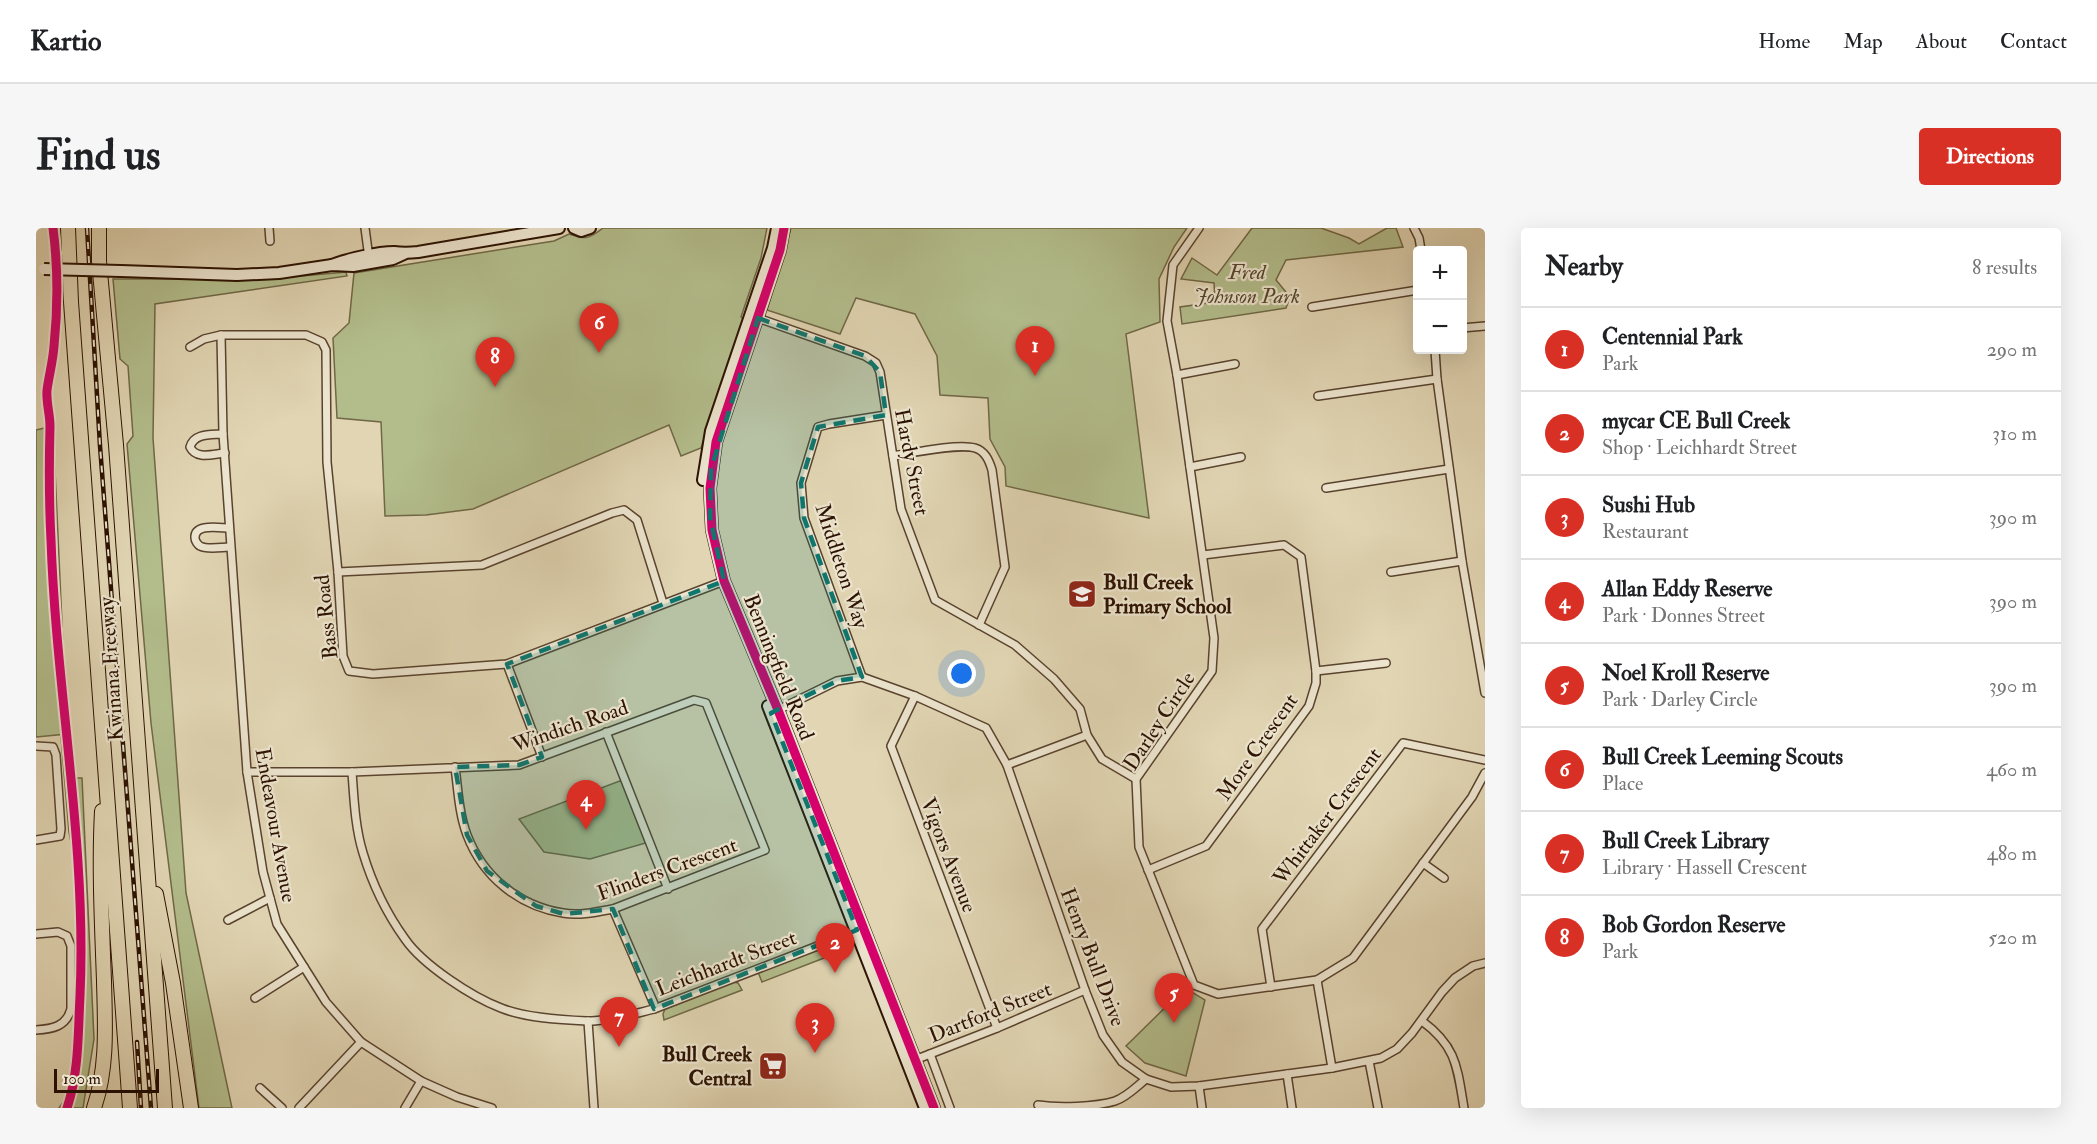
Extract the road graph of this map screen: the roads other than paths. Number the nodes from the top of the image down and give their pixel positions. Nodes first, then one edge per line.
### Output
1 (68, 228) edge
2 (99, 228) edge
3 (269, 228) edge
4 (365, 228) edge
5 (559, 228) edge
6 (574, 228) edge
7 (590, 228) edge
8 (777, 228) edge
9 (784, 228) edge
10 (1199, 228) edge
11 (1414, 228) edge
12 (270, 240) dead end
13 (1420, 246) edge
14 (370, 260) junction
15 (40, 268) edge
16 (1413, 291) edge
17 (1312, 307) dead end
18 (754, 317) junction
19 (1485, 326) edge
20 (1467, 328) edge
21 (221, 336) junction
22 (190, 347) dead end
23 (1434, 354) edge
24 (1234, 364) dead end
25 (1177, 375) junction
26 (1437, 379) junction
27 (1318, 396) dead end
28 (886, 415) junction
29 (223, 434) junction
30 (225, 453) junction
31 (893, 456) junction
32 (1241, 458) dead end
33 (1190, 467) junction
34 (1449, 469) junction
35 (1326, 488) dead end
36 (229, 528) junction
37 (230, 547) junction
38 (1203, 555) junction
39 (1462, 561) junction
40 (338, 572) junction
41 (1391, 572) dead end
42 (722, 582) junction
43 (663, 603) junction
44 (979, 625) junction
45 (1386, 663) dead end
46 (507, 664) junction
47 (1482, 670) edge
48 (1316, 671) junction
49 (862, 677) junction
50 (1485, 693) edge
51 (915, 696) junction
52 (774, 711) junction
53 (606, 732) junction
54 (1087, 735) junction
55 (36, 746) edge
56 (105, 749) junction
57 (542, 757) junction
58 (1485, 760) edge
59 (1006, 765) junction
60 (455, 767) junction
61 (247, 772) junction
62 (352, 772) junction
63 (1485, 773) edge
64 (1136, 779) junction
65 (143, 825) junction
66 (36, 840) edge
67 (765, 850) joint
68 (1423, 863) junction
69 (1148, 870) junction
70 (1444, 878) dead end
71 (668, 889) junction
72 (270, 898) junction
73 (613, 909) junction
74 (228, 920) dead end
75 (860, 929) junction
76 (36, 934) edge
77 (1485, 963) edge
78 (304, 967) junction
79 (1317, 980) junction
80 (1271, 987) junction
81 (1085, 990) junction
82 (255, 998) dead end
83 (654, 1009) junction
84 (588, 1021) junction
85 (1422, 1021) junction
86 (997, 1028) junction
87 (36, 1030) edge
88 (361, 1042) junction
89 (930, 1054) junction
90 (911, 1061) junction
91 (1369, 1061) junction
92 (1332, 1068) junction
93 (1287, 1074) junction
94 (1146, 1078) junction
95 (421, 1081) junction
96 (1198, 1086) junction
97 (260, 1088) dead end
98 (1038, 1106) dead end
99 (94, 1108) edge
100 (130, 1108) edge
101 (165, 1108) edge
102 (191, 1108) edge
103 (282, 1108) edge
104 (299, 1108) edge
105 (405, 1108) edge
106 (492, 1108) edge
107 (594, 1108) edge
108 (925, 1108) edge
109 (934, 1108) edge
110 (950, 1108) edge
111 (1202, 1108) edge
112 (1292, 1108) edge
113 (1378, 1108) edge
114 (1464, 1108) edge

1 - 56 highway, Kwinana Freeway
2 - 65 highway, Kwinana Freeway
3 - 12 street
4 - 14 street
5 - 14 main road
6 - 7 main road
8 - 18 main road, Benningfield Road
9 - 18 main road, Benningfield Road
10 - 25 street, Darley Circle
11 - 13 street
14 - 15 main road, bridge
16 - 17 street
18 - 28 street, Hardy Street
18 - 42 main road, Benningfield Road
19 - 20 street
21 - 22 street, Bass Road
21 - 29 street, Endeavour Avenue
21 - 40 street, Bass Road
23 - 26 street
24 - 25 street
25 - 33 street, Darley Circle
26 - 27 street
26 - 34 street
28 - 31 street, Hardy Street
28 - 49 street, Middleton Way
29 - 30 street, Endeavour Avenue
29 - 30 street
30 - 36 street, Endeavour Avenue
31 - 44 street, Hardy Street
31 - 44 street
32 - 33 street
33 - 38 street, Darley Circle
34 - 35 street
34 - 39 street
36 - 37 street, Endeavour Avenue
36 - 37 street
37 - 61 street, Endeavour Avenue
38 - 48 street, More Crescent
38 - 64 street, Darley Circle
39 - 41 street
39 - 47 street
40 - 43 street
40 - 46 street, Bass Road
42 - 43 street, Bass Road
42 - 52 main road, Benningfield Road
43 - 46 street, Bass Road
44 - 54 street, Hardy Street
45 - 48 street
46 - 57 street
47 - 50 street
48 - 69 street, More Crescent
49 - 51 street, Henry Bull Drive
49 - 52 street
51 - 59 street, Henry Bull Drive
51 - 86 street, Vigors Avenue
52 - 75 main road, Benningfield Road
53 - 57 street, Windich Road
53 - 67 street, Windich Road
53 - 71 street
54 - 59 street
54 - 64 street, Hardy Street
55 - 66 street
56 - 99 highway
56 - 100 highway, Kwinana Freeway
57 - 60 street, Windich Road
58 - 80 street, Whittaker Crescent
59 - 81 street, Henry Bull Drive
60 - 62 street, Windich Road
60 - 73 street, Flinders Crescent
61 - 62 street, Windich Road
61 - 72 street, Endeavour Avenue
62 - 84 street, Leichhardt Street
63 - 68 street, Darley Circle
64 - 69 street, Darley Circle
65 - 101 highway, Kwinana Freeway
65 - 102 highway
67 - 71 street, Flinders Crescent
68 - 70 street
68 - 79 street, Darley Circle
69 - 80 street, Darley Circle
71 - 73 street, Flinders Crescent
72 - 74 street
72 - 78 street, Endeavour Avenue
73 - 83 street
75 - 83 street, Leichhardt Street
75 - 90 main road, Benningfield Road
76 - 87 street
77 - 85 street, Henry Bull Drive
78 - 82 street
78 - 88 street, Endeavour Avenue
79 - 80 street, Darley Circle
79 - 92 street
81 - 86 street, Dartford Street
81 - 94 street, Henry Bull Drive
83 - 84 street, Leichhardt Street
84 - 107 street
85 - 91 street, Henry Bull Drive
85 - 114 street
86 - 89 street, Dartford Street
88 - 95 street, Endeavour Avenue
88 - 104 street
89 - 90 street, Dartford Street
89 - 110 street
90 - 108 main road, Benningfield Road
90 - 109 main road, Benningfield Road
91 - 92 street, Henry Bull Drive
91 - 113 street
92 - 93 street, Henry Bull Drive
93 - 96 street, Henry Bull Drive
93 - 112 street
94 - 96 street, Henry Bull Drive
94 - 98 street
95 - 105 street
95 - 106 street, Endeavour Avenue
96 - 111 street
97 - 103 street

